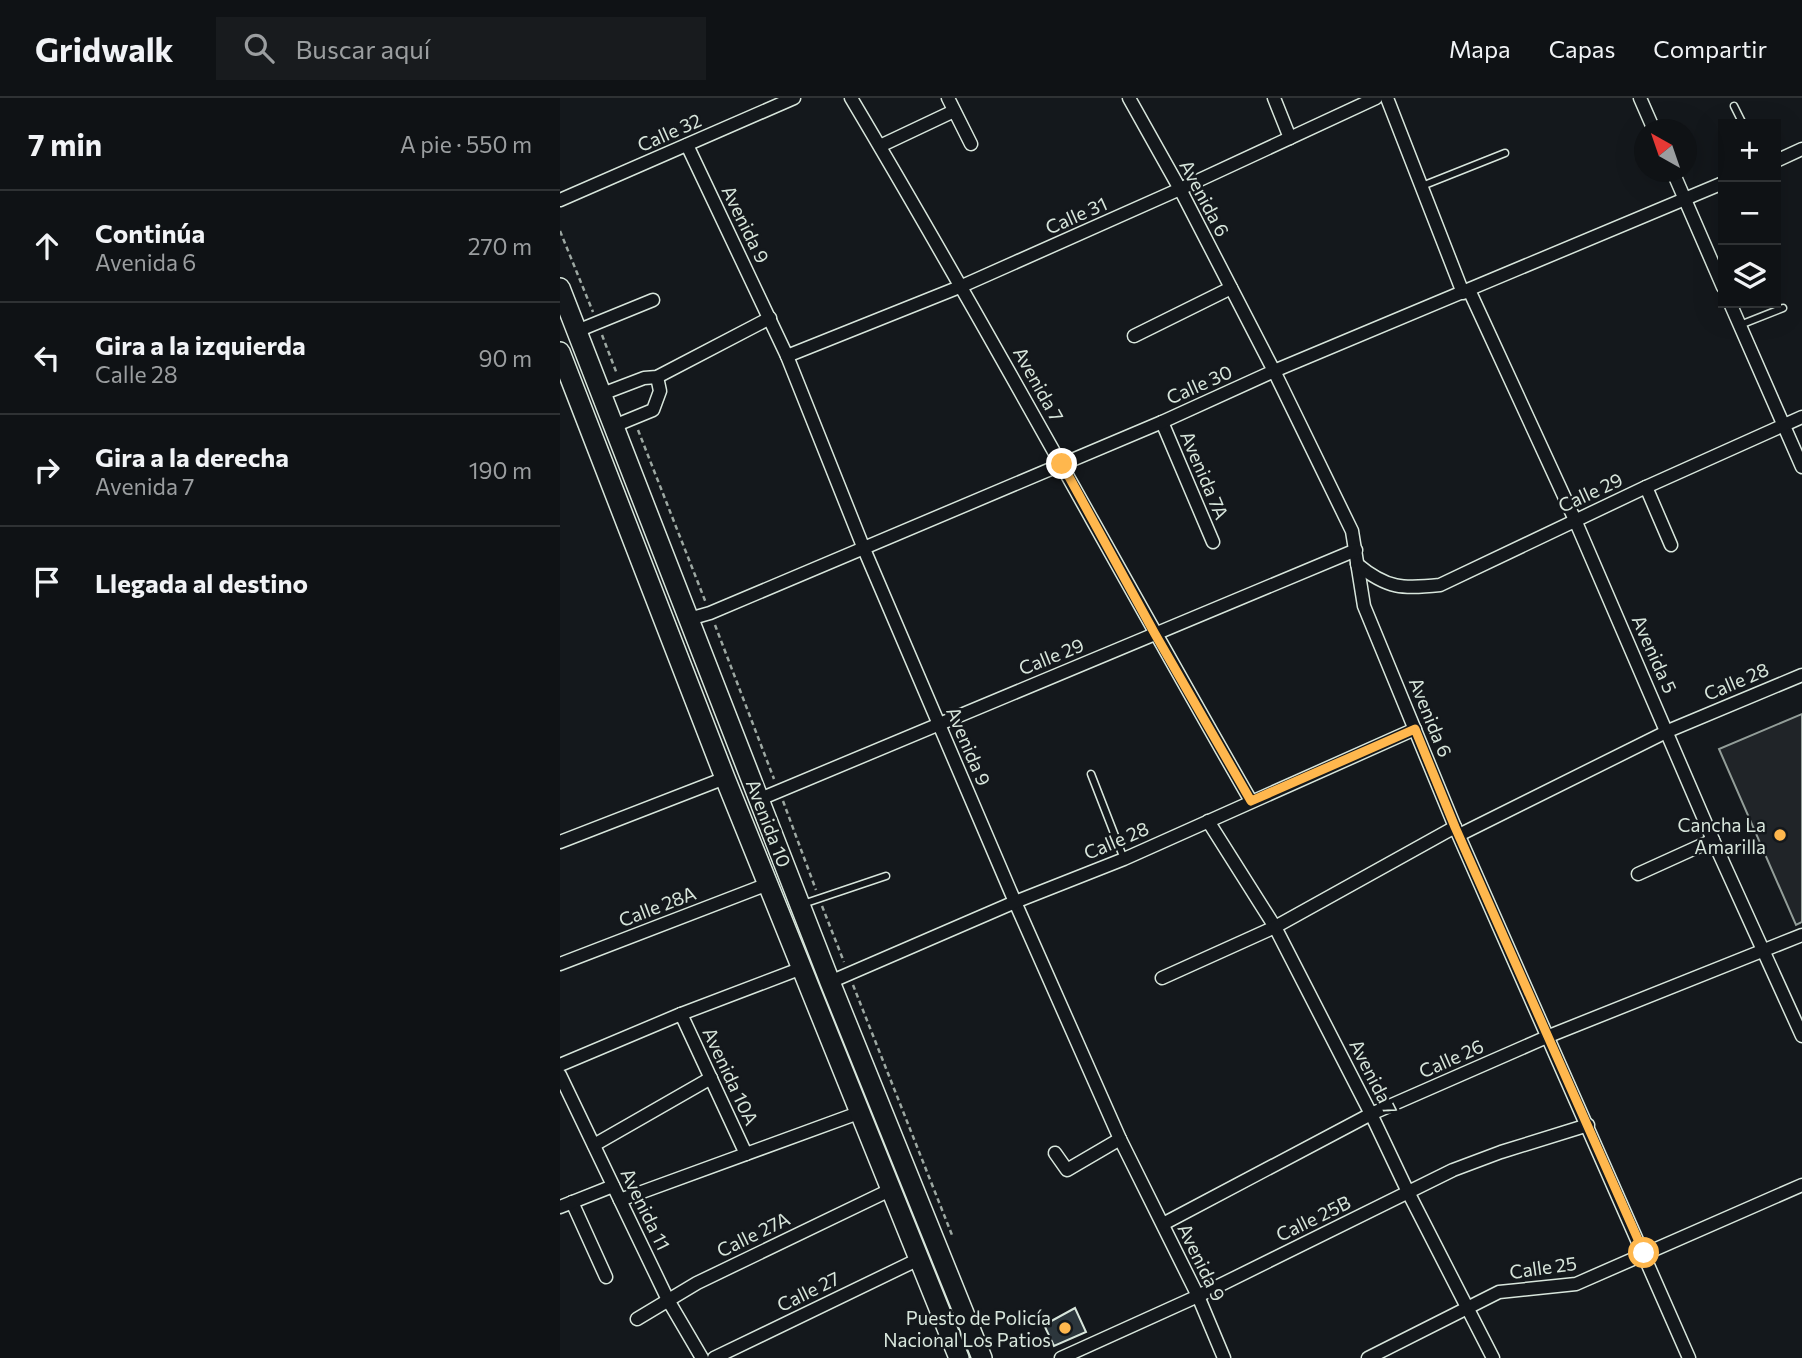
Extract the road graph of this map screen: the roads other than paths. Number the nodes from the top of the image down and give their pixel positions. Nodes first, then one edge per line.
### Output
1 (794, 98) edge
2 (851, 98) edge
3 (948, 98) edge
4 (1129, 98) edge
5 (1275, 98) edge
6 (1376, 98) edge
7 (1387, 98) edge
8 (1640, 98) edge
9 (1734, 106) dead end
10 (954, 111) junction
11 (1649, 119) edge
12 (1740, 119) edge
13 (1290, 138) junction
14 (971, 144) dead end
15 (687, 145) junction
16 (880, 146) junction
17 (1802, 149) edge
18 (1505, 153) dead end
19 (1781, 158) edge
20 (1677, 182) edge
21 (1718, 185) edge
22 (1422, 186) junction
23 (1180, 189) junction
24 (1685, 199) junction
25 (560, 200) edge
26 (1718, 275) edge
27 (962, 286) junction
28 (560, 288) edge
29 (1231, 289) junction
30 (1466, 291) junction
31 (653, 300) dead end
32 (1732, 308) edge
33 (1783, 308) dead end
34 (769, 317) junction
35 (1740, 325) junction
36 (577, 331) junction
37 (1134, 336) dead end
38 (787, 356) junction
39 (562, 361) edge
40 (1274, 371) junction
41 (657, 377) junction
42 (601, 394) junction
43 (1802, 417) edge
44 (1162, 422) junction
45 (1784, 425) junction
46 (614, 426) junction
47 (1062, 464) junction
48 (1802, 467) edge
49 (1646, 487) junction
50 (1575, 520) junction
51 (1213, 542) dead end
52 (1671, 545) dead end
53 (864, 549) junction
54 (1356, 550) junction
55 (1357, 564) junction
56 (689, 619) junction
57 (1155, 634) junction
58 (1802, 675) edge
59 (939, 723) junction
60 (1415, 729) junction
61 (1668, 731) junction
62 (1091, 774) dead end
63 (725, 778) junction
64 (760, 799) junction
65 (1251, 801) junction
66 (1208, 821) junction
67 (1457, 831) junction
68 (1713, 840) junction
69 (560, 842) edge
70 (1124, 859) junction
71 (1638, 874) dead end
72 (886, 876) dead end
73 (768, 884) junction
74 (1014, 902) junction
75 (801, 905) junction
76 (1275, 927) junction
77 (1802, 935) edge
78 (1765, 950) junction
79 (560, 964) edge
80 (802, 968) junction
81 (1162, 978) dead end
82 (830, 982) junction
83 (681, 1014) junction
84 (1549, 1036) junction
85 (1802, 1036) edge
86 (560, 1065) edge
87 (560, 1075) edge
88 (711, 1078) junction
89 (861, 1112) junction
90 (1371, 1114) junction
91 (1588, 1125) junction
92 (1120, 1139) junction
93 (594, 1145) junction
94 (1055, 1153) dead end
95 (746, 1154) junction
96 (1802, 1185) edge
97 (613, 1186) junction
98 (890, 1190) junction
99 (1408, 1192) junction
100 (620, 1200) junction
101 (566, 1205) edge
102 (1163, 1224) junction
103 (1644, 1253) junction
104 (919, 1259) junction
105 (606, 1277) dead end
106 (1198, 1296) junction
107 (668, 1300) junction
108 (1468, 1308) junction
109 (637, 1319) dead end
110 (702, 1358) edge
111 (714, 1358) edge
112 (959, 1358) edge
113 (982, 1358) edge
114 (1061, 1358) edge
115 (1224, 1358) edge
116 (1368, 1358) edge
117 (1493, 1358) edge
118 (1689, 1358) edge

1 - 15 street, Calle 32
2 - 16 street, Avenida 7
3 - 10 street
4 - 23 street, Avenida 6
5 - 13 street
6 - 13 street, Calle 31
7 - 22 street, Avenida 5
8 - 11 street
9 - 12 lane
10 - 14 street
10 - 16 street
13 - 23 street, Calle 31
15 - 25 street, Calle 32
15 - 34 street, Avenida 9
16 - 27 street, Avenida 7
17 - 19 street
18 - 22 lane
20 - 24 street
21 - 24 street, Calle 30
22 - 30 street, Avenida 5
23 - 27 street, Calle 31
23 - 29 street, Avenida 6
24 - 26 street
24 - 30 street, Calle 30
27 - 38 street, Calle 31
27 - 47 street, Avenida 7
28 - 36 main road, Avenida 10
29 - 37 street
29 - 40 street, Avenida 6
30 - 40 street, Calle 30
30 - 50 street, Avenida 5
31 - 36 street
32 - 35 street
33 - 35 lane
34 - 38 street, Avenida 9
34 - 41 street
35 - 45 street
36 - 42 main road, Avenida 10
38 - 53 street, Avenida 9
39 - 63 main road, Avenida 10
40 - 44 street, Calle 30
40 - 54 street, Avenida 6
41 - 42 street
41 - 46 street
42 - 46 main road, Avenida 10
43 - 45 street, Calle 29
44 - 47 street, Calle 30
44 - 51 street, Avenida 7A
45 - 48 street
45 - 49 street, Calle 29
46 - 56 main road, Avenida 10
47 - 53 street, Calle 30
47 - 57 street, Avenida 7
49 - 50 street, Calle 29
49 - 52 street
50 - 55 street, Calle 29
50 - 61 street, Avenida 5
53 - 56 street, Calle 30
53 - 59 street, Avenida 9
54 - 55 street, Avenida 6
54 - 57 street, Calle 29
55 - 60 street, Avenida 6
56 - 64 main road, Avenida 10
57 - 59 street, Calle 29
57 - 65 street, Avenida 7
58 - 61 street, Calle 28
59 - 64 street, Calle 29
59 - 74 street, Avenida 9
60 - 65 street, Calle 28
60 - 67 street, Avenida 6
61 - 67 street, Calle 28
61 - 68 street, Avenida 5
62 - 70 lane
63 - 69 street
63 - 73 main road, Avenida 10
64 - 75 main road, Avenida 10
65 - 66 street, Calle 28
66 - 70 street, Calle 28
66 - 76 street, Avenida 7
67 - 76 street, Calle 28
67 - 84 street, Avenida 6
68 - 71 street
68 - 78 street, Avenida 5
70 - 74 street, Calle 28
72 - 75 lane
73 - 79 street, Calle 28A
73 - 80 main road, Avenida 10
74 - 82 street, Calle 28
74 - 92 street, Avenida 9
75 - 82 main road, Avenida 10
76 - 81 street, Calle 28
76 - 90 street, Avenida 7
77 - 78 street
78 - 84 street, Calle 26
78 - 85 street, Avenida 5
80 - 83 street
80 - 89 main road, Avenida 10
82 - 113 main road, Avenida 10
83 - 86 street
83 - 88 street, Avenida 10A
84 - 90 street, Calle 26
84 - 91 street, Avenida 6
87 - 93 street, Avenida 11
88 - 93 street
88 - 95 street, Avenida 10A
89 - 95 street
89 - 98 main road, Avenida 10
90 - 99 street, Avenida 7
90 - 102 street, Calle 26
91 - 99 street, Calle 25B
91 - 103 street, Avenida 6
92 - 94 street
92 - 102 street, Avenida 9
93 - 97 street, Avenida 11
95 - 100 street
96 - 103 street, Calle 25
97 - 100 street, Avenida 11
97 - 101 street
98 - 104 main road, Avenida 10
98 - 107 street, Calle 27A
99 - 106 street, Calle 25B
99 - 108 street, Avenida 7
100 - 107 street, Avenida 11
101 - 105 street
102 - 106 street, Avenida 9
103 - 108 street, Calle 25
103 - 118 street, Avenida 6
104 - 111 street, Calle 27
104 - 112 main road, Avenida 10
106 - 114 street, Calle 25B
106 - 115 street, Avenida 9
107 - 109 street, Calle 27A
107 - 110 street, Avenida 11
108 - 116 street, Calle 25
108 - 117 street, Avenida 7

